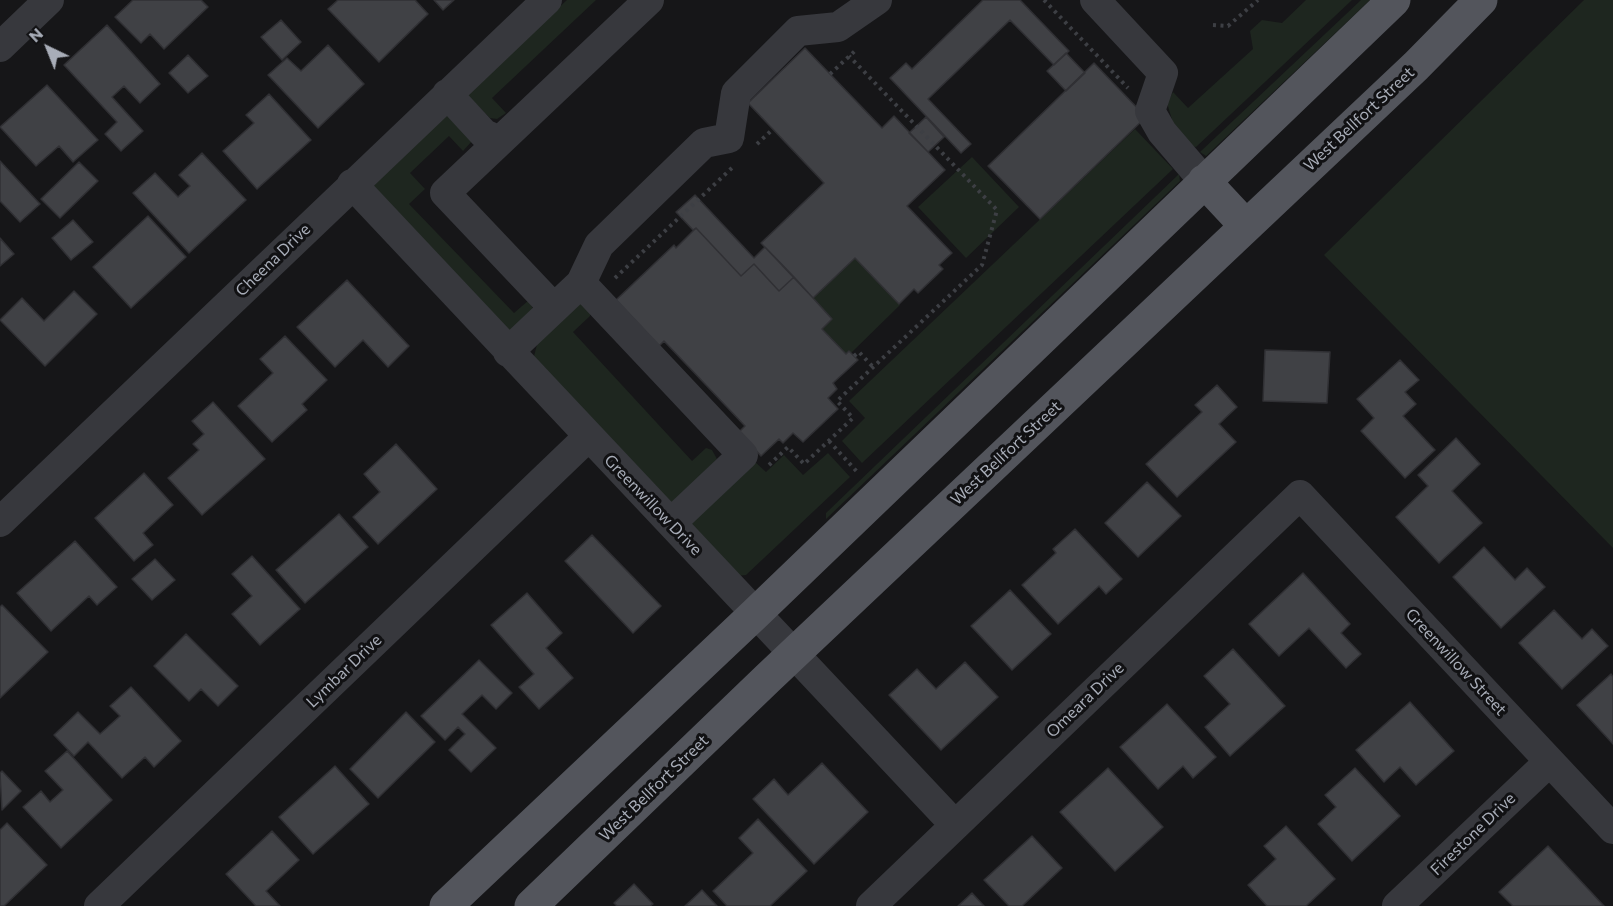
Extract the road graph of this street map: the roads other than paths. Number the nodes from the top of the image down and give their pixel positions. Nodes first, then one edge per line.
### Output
1 (49, 0) edge
2 (547, 0) edge
3 (649, 0) edge
4 (877, 0) edge
5 (1095, 0) edge
6 (1394, 0) edge
7 (1481, 0) edge
8 (0, 47) edge
9 (447, 94) junction
10 (500, 141) junction
11 (1204, 182) junction
12 (351, 184) junction
13 (1246, 226) junction
14 (595, 283) junction
15 (554, 308) junction
16 (508, 352) junction
17 (588, 437) junction
18 (1300, 495) joint
19 (0, 522) edge
20 (671, 524) junction
21 (756, 613) junction
22 (794, 653) junction
23 (1549, 762) junction
24 (955, 825) junction
25 (1613, 829) edge
26 (99, 906) edge
27 (446, 906) edge
28 (531, 906) edge
29 (871, 906) edge
30 (1397, 906) edge

1 - 8 street
2 - 9 street, Cheena Drive
3 - 10 street
4 - 14 street
5 - 11 street
6 - 11 main road
7 - 13 main road, West Bellfort Street
9 - 10 street
9 - 12 street, Cheena Drive
10 - 15 street
11 - 13 main road
11 - 21 main road
12 - 16 street, Greenwillow Drive
12 - 19 street, Cheena Drive
13 - 22 main road, West Bellfort Street
14 - 15 street
14 - 20 street
15 - 16 street
16 - 17 street, Greenwillow Drive
17 - 20 street, Greenwillow Drive
17 - 26 street, Lymbar Drive
18 - 23 street, Greenwillow Street
18 - 24 street, Omeara Drive
20 - 21 street, Greenwillow Drive
21 - 22 street, Greenwillow Drive
21 - 27 main road
22 - 24 street, Greenwillow Drive
22 - 28 main road, West Bellfort Street
23 - 25 street, Greenwillow Street
23 - 30 street, Firestone Drive
24 - 29 street, Omeara Drive

